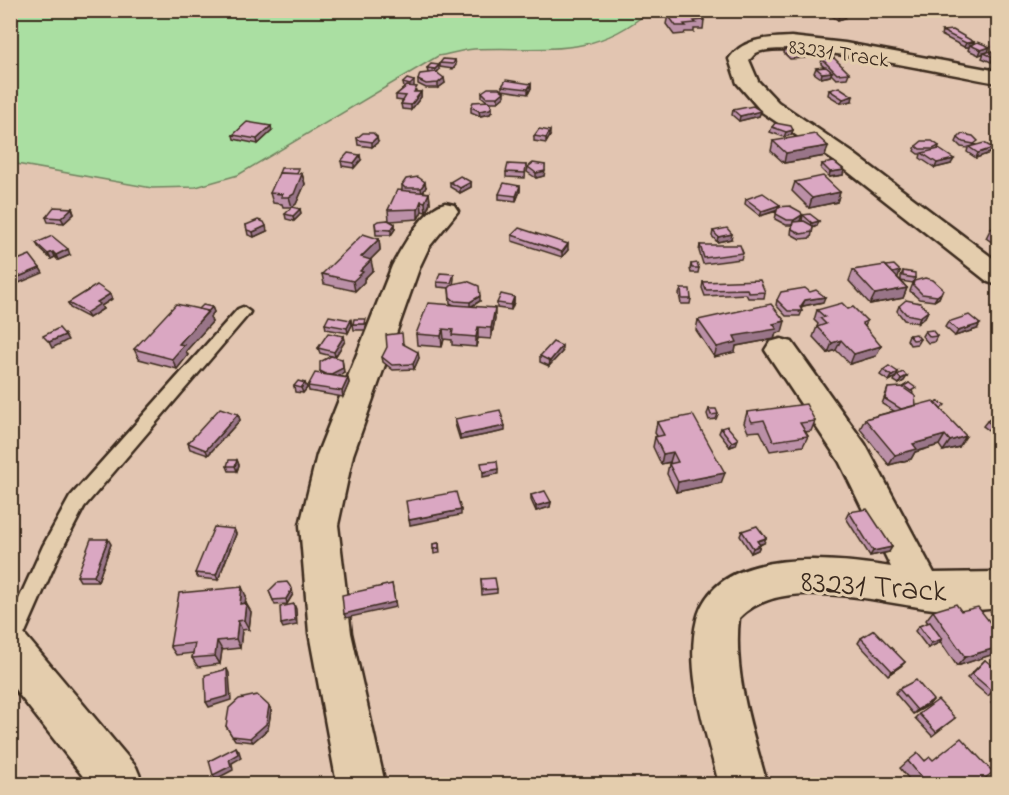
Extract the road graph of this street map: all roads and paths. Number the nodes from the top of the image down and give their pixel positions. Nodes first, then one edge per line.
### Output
1 (999, 76) edge
2 (445, 211) dead end
3 (999, 276) edge
4 (243, 312) dead end
5 (781, 350) dead end
6 (922, 589) junction
7 (999, 590) edge
8 (10, 644) edge
9 (10, 649) edge
10 (118, 784) edge
11 (361, 784) edge
12 (743, 784) edge

1 - 3 street, 83231 Track
2 - 11 street
4 - 8 lane
5 - 6 street
6 - 7 street, 83231 Track
6 - 12 street, 83231 Track
9 - 10 street

